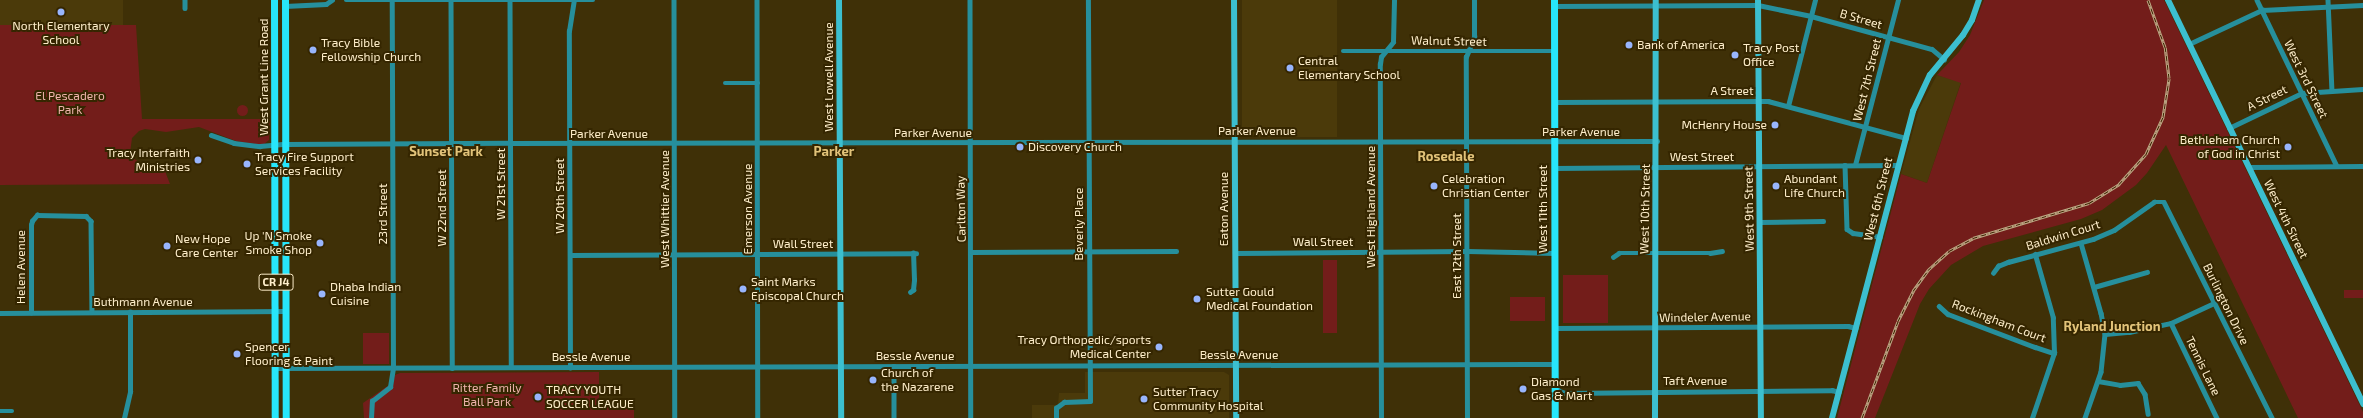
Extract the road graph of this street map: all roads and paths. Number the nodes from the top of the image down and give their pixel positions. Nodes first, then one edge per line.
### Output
1 (185, 0) edge
2 (274, 0) edge
3 (332, 0) edge
4 (346, 0) edge
5 (451, 0) edge
6 (510, 0) edge
7 (574, 0) edge
8 (593, 0) edge
9 (674, 0) edge
10 (757, 0) edge
11 (839, 0) edge
12 (970, 0) edge
13 (1088, 0) edge
14 (1234, 0) edge
15 (1394, 0) edge
16 (1474, 0) edge
17 (1815, 0) edge
18 (1898, 0) edge
19 (1979, 0) edge
20 (2168, 0) edge
21 (2257, 0) edge
22 (2328, 0) edge
23 (392, 1) edge
24 (1758, 2) edge
25 (285, 3) edge
26 (1554, 3) edge
27 (1656, 3) edge
28 (2363, 5) edge
29 (2329, 6) junction
30 (185, 8) dead end
31 (2262, 10) junction
32 (1811, 16) junction
33 (1888, 37) junction
34 (2189, 44) junction
35 (1387, 50) junction
36 (1343, 51) dead end
37 (1469, 52) junction
38 (1554, 52) junction
39 (1944, 59) junction
40 (725, 83) dead end
41 (758, 83) junction
42 (2363, 89) edge
43 (2332, 90) junction
44 (2302, 93) junction
45 (1656, 101) junction
46 (1759, 101) junction
47 (1554, 102) junction
48 (1788, 106) junction
49 (1865, 128) junction
50 (2229, 128) junction
51 (212, 135) dead end
52 (1906, 138) junction
53 (1089, 141) junction
54 (1235, 141) junction
55 (1381, 141) junction
56 (1467, 141) junction
57 (1657, 141) junction
58 (970, 142) junction
59 (1554, 142) junction
60 (511, 143) junction
61 (758, 143) junction
62 (840, 143) junction
63 (285, 144) junction
64 (393, 144) junction
65 (452, 144) junction
66 (570, 144) junction
67 (675, 144) junction
68 (275, 145) junction
69 (1845, 165) junction
70 (1855, 165) junction
71 (1898, 165) junction
72 (1759, 166) junction
73 (2337, 166) junction
74 (2363, 166) edge
75 (1657, 167) junction
76 (2249, 167) junction
77 (1554, 168) junction
78 (2160, 202) joint
79 (1823, 221) dead end
80 (1760, 222) junction
81 (1880, 237) junction
82 (2081, 243) junction
83 (1089, 251) junction
84 (1176, 251) dead end
85 (1467, 251) junction
86 (1722, 251) dead end
87 (971, 252) junction
88 (1380, 252) junction
89 (1235, 253) junction
90 (1554, 253) junction
91 (1656, 253) junction
92 (675, 254) junction
93 (758, 254) junction
94 (840, 254) junction
95 (570, 255) junction
96 (2035, 255) junction
97 (1613, 257) dead end
98 (2147, 272) dead end
99 (1993, 273) dead end
100 (2094, 287) junction
101 (910, 292) dead end
102 (2214, 303) junction
103 (1939, 306) dead end
104 (276, 311) junction
105 (285, 311) junction
106 (92, 312) junction
107 (130, 312) junction
108 (0, 313) edge
109 (31, 313) junction
110 (2171, 323) junction
111 (1761, 326) junction
112 (1655, 327) junction
113 (1554, 328) junction
114 (1856, 328) junction
115 (2105, 334) junction
116 (2054, 353) junction
117 (1381, 364) junction
118 (1467, 364) junction
119 (1555, 364) junction
120 (1236, 365) junction
121 (840, 366) junction
122 (894, 366) junction
123 (971, 366) junction
124 (1089, 366) junction
125 (675, 367) junction
126 (758, 367) junction
127 (276, 368) junction
128 (285, 368) junction
129 (393, 368) junction
130 (452, 368) junction
131 (511, 368) junction
132 (570, 368) junction
133 (2098, 381) junction
134 (1555, 385) junction
135 (1761, 391) junction
136 (1655, 392) junction
137 (1839, 392) junction
138 (2363, 404) edge
139 (0, 411) edge
140 (12, 411) dead end
141 (2148, 414) dead end
142 (124, 418) edge
143 (275, 418) edge
144 (286, 418) edge
145 (371, 418) edge
146 (675, 418) edge
147 (758, 418) edge
148 (841, 418) edge
149 (894, 418) edge
150 (971, 418) edge
151 (1056, 418) edge
152 (1236, 418) edge
153 (1381, 418) edge
154 (1467, 418) edge
155 (1555, 418) edge
156 (1655, 418) edge
157 (1761, 418) edge
158 (1832, 418) edge
159 (2032, 418) edge
160 (2085, 418) edge
161 (2217, 418) edge
162 (2272, 418) edge

1 - 30 street
2 - 68 main road, West Grant Line Road / CR J4
3 - 25 street
4 - 23 street
5 - 6 street
5 - 23 street
5 - 65 street, W 22nd Street
6 - 7 street
6 - 60 street, W 21st Street
7 - 8 street
7 - 66 street, W 20th Street
9 - 67 street, West Whittier Avenue
10 - 41 street, Emerson Avenue
11 - 62 street, West Lowell Avenue
12 - 58 street, Carlton Way
13 - 53 street, Beverly Place
14 - 54 street, Eaton Avenue
15 - 35 street, West Highland Avenue
16 - 37 street, East 12th Street
17 - 32 street
18 - 33 street, West 7th Street
19 - 39 street, West 6th Street
20 - 34 street, West 4th Street
21 - 31 street, West 3rd Street
22 - 29 street
23 - 64 street, 23rd Street
24 - 27 street, B Street
24 - 32 street, B Street
24 - 46 street, West 9th Street
25 - 63 main road, West Grant Line Road / CR J4
26 - 27 street, B Street
26 - 38 main road, West 11th Street
27 - 45 street, West 10th Street
28 - 29 street
29 - 31 street
29 - 43 street
31 - 34 street
31 - 44 street, West 3rd Street
32 - 33 street, B Street
32 - 48 street
33 - 39 street, B Street
33 - 49 street, West 7th Street
34 - 50 street, West 4th Street
35 - 36 street, Walnut Street
35 - 37 street, Walnut Street
35 - 55 street, West Highland Avenue
37 - 38 street, Walnut Street
37 - 56 street, East 12th Street
38 - 47 main road, West 11th Street
39 - 52 street, West 6th Street
40 - 41 street
41 - 61 street, Emerson Avenue
42 - 43 street, A Street
43 - 44 street, A Street
44 - 50 street, A Street
44 - 73 street, West 3rd Street
45 - 46 street, A Street
45 - 47 street, A Street
45 - 57 street, West 10th Street
46 - 48 street, A Street
46 - 72 street, West 9th Street
47 - 59 main road, West 11th Street
48 - 49 street, A Street
49 - 52 street, A Street
49 - 70 street, West 7th Street
50 - 76 street, West 4th Street
51 - 68 street, Parker Avenue
52 - 71 street, West 6th Street
53 - 54 street, Parker Avenue
53 - 58 street, Parker Avenue
53 - 83 street, Beverly Place
54 - 55 street, Parker Avenue
54 - 89 street, Eaton Avenue
55 - 56 street, Parker Avenue
55 - 88 street, West Highland Avenue
56 - 59 street, Parker Avenue
56 - 85 street, East 12th Street
57 - 59 street, Parker Avenue
57 - 75 street, West 10th Street
58 - 62 street, Parker Avenue
58 - 87 street, Carlton Way
59 - 77 main road, West 11th Street
60 - 65 street, Parker Avenue
60 - 66 street, Parker Avenue
60 - 131 street, W 21st Street
61 - 62 street, Parker Avenue
61 - 67 street, Parker Avenue
61 - 93 street, Emerson Avenue
62 - 94 street, West Lowell Avenue
63 - 64 street, Parker Avenue
63 - 68 street, Parker Avenue
63 - 105 main road, West Grant Line Road / CR J4
64 - 65 street, Parker Avenue
64 - 129 street, 23rd Street
65 - 130 street, W 22nd Street
66 - 67 street, Parker Avenue
66 - 95 street, W 20th Street
67 - 92 street, West Whittier Avenue
68 - 104 main road, West Grant Line Road / CR J4
69 - 70 street, West Street
69 - 72 street, West Street
69 - 81 street
70 - 71 street, West Street
71 - 81 street, West 6th Street
72 - 75 street, West Street
72 - 80 street, West 9th Street
73 - 74 street
73 - 76 street
75 - 77 street, West Street
75 - 91 street, West 10th Street
76 - 138 street, West 4th Street
77 - 90 main road, West 11th Street
78 - 82 street, Baldwin Court
78 - 102 street, Burlington Drive
79 - 80 street
80 - 111 street, West 9th Street
81 - 114 street, West 6th Street
82 - 96 street, Baldwin Court
82 - 100 street
83 - 84 street
83 - 87 street
83 - 124 street, Beverly Place
85 - 88 street, Wall Street
85 - 90 street, Wall Street
85 - 118 street, East 12th Street
86 - 91 street
87 - 123 street, Carlton Way
88 - 89 street, Wall Street
88 - 117 street, West Highland Avenue
89 - 120 street, Eaton Avenue
90 - 113 main road, West 11th Street
91 - 97 street
91 - 112 street, West 10th Street
92 - 93 street, Wall Street
92 - 95 street, Wall Street
92 - 125 street, West Whittier Avenue
93 - 94 street, Wall Street
93 - 126 street, Emerson Avenue
94 - 101 street, Wall Street
94 - 121 street, West Lowell Avenue
95 - 132 street, W 20th Street
96 - 99 street, Baldwin Court
96 - 116 street
98 - 100 street
100 - 115 street
102 - 110 street
102 - 162 street, Burlington Drive
103 - 116 street, Rockingham Court
104 - 105 street, Buthmann Avenue
104 - 107 street, Buthmann Avenue
104 - 127 main road, West Grant Line Road / CR J4
105 - 128 main road, West Grant Line Road / CR J4
106 - 107 street, Buthmann Avenue
106 - 109 street, Buthmann Avenue
106 - 109 street, Helen Avenue
107 - 142 street
108 - 109 street, Buthmann Avenue
110 - 115 street
110 - 161 street, Tennis Lane
111 - 112 street, Windeler Avenue
111 - 114 street, Windeler Avenue
111 - 135 street, West 9th Street
112 - 113 street, Windeler Avenue
112 - 136 street, West 10th Street
113 - 119 main road, West 11th Street
114 - 137 street, West 6th Street
115 - 133 street
116 - 159 street
117 - 118 street, Bessle Avenue
117 - 120 street, Bessle Avenue
117 - 153 street, West Highland Avenue
118 - 119 street, Bessle Avenue
118 - 154 street, East 12th Street
119 - 134 main road, West 11th Street
120 - 124 street, Bessle Avenue
120 - 152 street, Eaton Avenue
121 - 122 street, Bessle Avenue
121 - 126 street, Bessle Avenue
121 - 148 street, West Lowell Avenue
122 - 123 street, Bessle Avenue
122 - 149 street
123 - 124 street, Bessle Avenue
123 - 150 street, Carlton Way
124 - 151 street, Beverly Place
125 - 126 street, Bessle Avenue
125 - 132 street, Bessle Avenue
125 - 146 street, West Whittier Avenue
126 - 147 street, Emerson Avenue
127 - 128 street, Bessle Avenue
127 - 143 main road, West Grant Line Road / CR J4
128 - 129 street, Bessle Avenue
128 - 144 main road, West Grant Line Road / CR J4
129 - 130 street, Bessle Avenue
129 - 145 street, 23rd Street
130 - 131 street, Bessle Avenue
131 - 132 street, Bessle Avenue
133 - 141 street
133 - 160 street
134 - 136 street, Taft Avenue
134 - 155 main road, West 11th Street
135 - 136 street, Taft Avenue
135 - 137 street, Taft Avenue
135 - 157 street, West 9th Street
136 - 156 street, West 10th Street
137 - 158 street, West 6th Street
139 - 140 street

